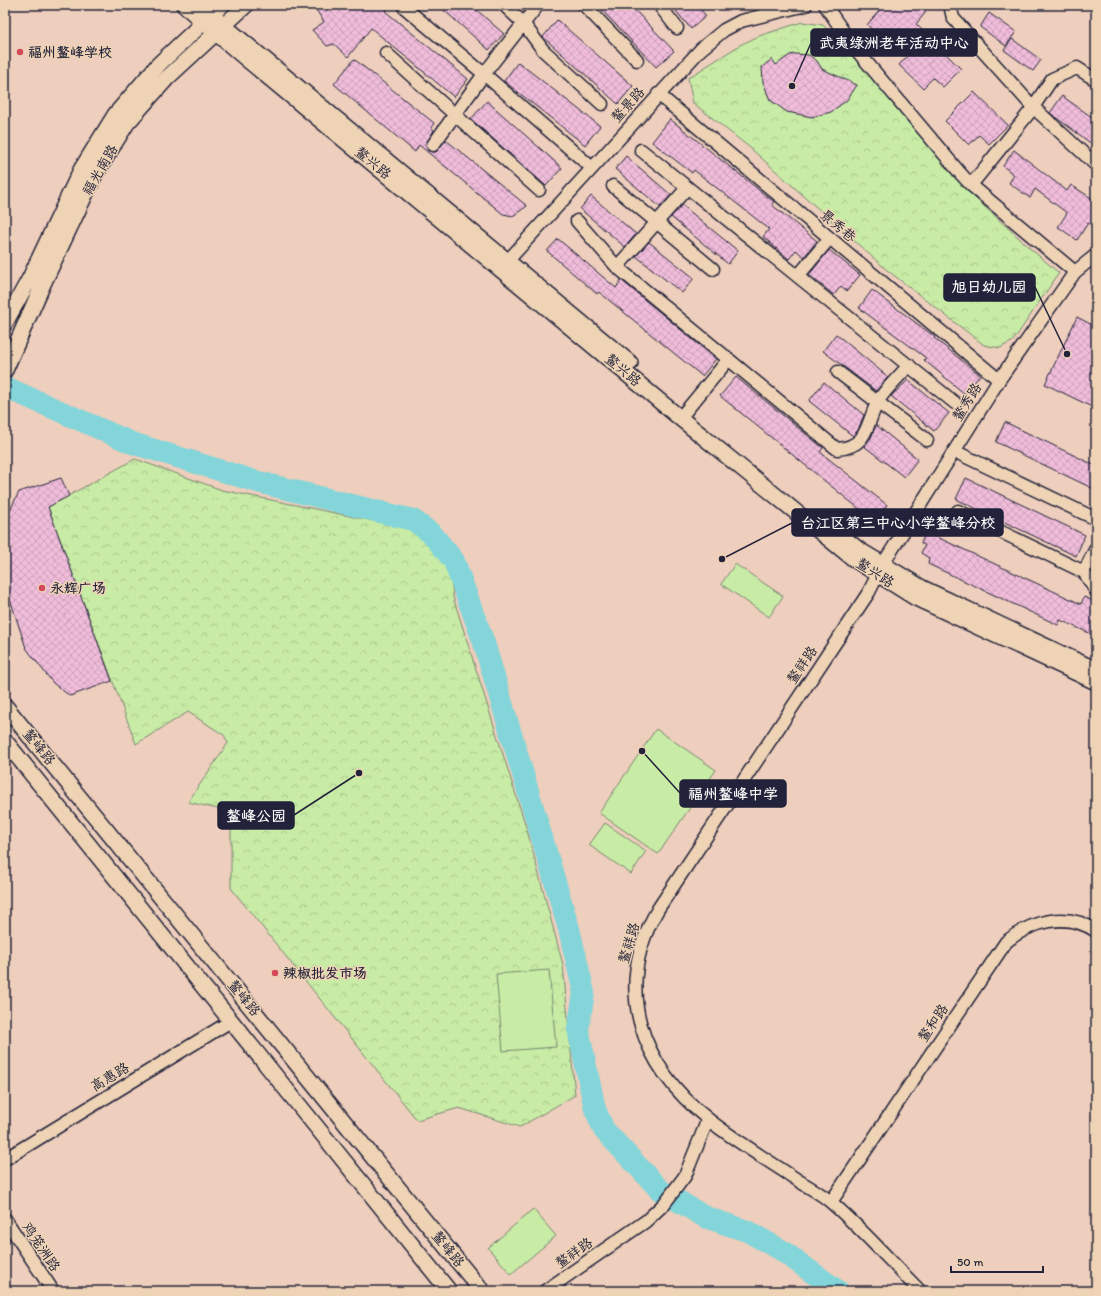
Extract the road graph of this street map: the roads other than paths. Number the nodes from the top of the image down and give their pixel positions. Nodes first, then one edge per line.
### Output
1 (184, 5) edge
2 (199, 5) edge
3 (246, 5) edge
4 (504, 5) edge
5 (538, 5) edge
6 (584, 5) edge
7 (659, 5) edge
8 (806, 5) edge
9 (825, 5) edge
10 (950, 5) edge
11 (404, 7) dead end
12 (212, 14) edge
13 (523, 23) junction
14 (677, 28) dead end
15 (220, 29) junction
16 (386, 53) dead end
17 (637, 60) dead end
18 (484, 74) junction
19 (1096, 80) edge
20 (658, 94) junction
21 (602, 104) dead end
22 (1033, 107) junction
23 (455, 114) junction
24 (433, 145) dead end
25 (640, 150) dead end
26 (1096, 165) edge
27 (591, 167) junction
28 (971, 185) junction
29 (613, 186) dead end
30 (687, 188) junction
31 (539, 190) dead end
32 (577, 221) dead end
33 (656, 223) junction
34 (830, 239) junction
35 (1093, 261) edge
36 (504, 264) junction
37 (617, 267) junction
38 (712, 269) dead end
39 (1075, 272) junction
40 (798, 276) junction
41 (5, 323) edge
42 (728, 360) junction
43 (909, 365) junction
44 (6, 368) edge
45 (838, 372) dead end
46 (999, 380) junction
47 (877, 403) junction
48 (955, 403) dead end
49 (683, 414) junction
50 (927, 440) dead end
51 (954, 451) junction
52 (958, 511) dead end
53 (1096, 518) edge
54 (1096, 548) edge
55 (880, 569) junction
56 (1084, 572) junction
57 (1096, 591) edge
58 (1096, 670) edge
59 (1096, 682) edge
60 (5, 706) edge
61 (5, 741) edge
62 (1096, 931) edge
63 (230, 1021) junction
64 (708, 1119) junction
65 (5, 1159) edge
66 (831, 1202) junction
67 (5, 1219) edge
68 (53, 1291) edge
69 (449, 1291) edge
70 (482, 1291) edge
71 (545, 1291) edge
72 (920, 1291) edge

1 - 12 main road, 鳌兴路
2 - 12 main road, 鳌兴路
3 - 15 main road, 福光南路
4 - 13 street
5 - 13 street
6 - 17 street
7 - 14 street
8 - 20 street, 鳌景路
9 - 28 street
10 - 22 street
11 - 18 street
12 - 15 main road, 鳌兴路
12 - 41 main road, 福光南路
13 - 18 street
13 - 21 street
15 - 36 main road, 鳌兴路
15 - 44 main road, 福光南路
16 - 23 street
18 - 23 street
18 - 27 street
19 - 22 street
20 - 27 street, 鳌景路
20 - 34 street, 景秀巷
22 - 26 street
22 - 28 street
23 - 24 street
23 - 31 street
25 - 30 street
27 - 36 street, 鳌景路
28 - 39 street
29 - 33 street
30 - 33 street
30 - 40 street
32 - 37 street
33 - 37 street
33 - 38 street
34 - 40 street
34 - 46 street, 景秀巷
35 - 39 street, 鳌秀路
36 - 49 main road, 鳌兴路
37 - 42 street
39 - 46 street, 鳌秀路
40 - 43 street
42 - 47 street
42 - 49 street
43 - 47 street
43 - 48 street
45 - 47 street
46 - 51 street, 鳌秀路
47 - 50 street
49 - 55 main road, 鳌兴路
51 - 53 street
51 - 55 street, 鳌秀路
52 - 56 street
54 - 56 street
55 - 58 main road, 鳌兴路
55 - 59 main road, 鳌兴路
55 - 64 street, 鳌祥路
56 - 57 street
60 - 70 main road, 鳌峰路
61 - 63 main road, 鳌峰路
62 - 66 street, 鳌和路
63 - 65 street, 高惠路
63 - 69 main road, 鳌峰路
64 - 66 street
64 - 71 street, 鳌祥路
66 - 72 street
67 - 68 street, 鸡笼洲路

